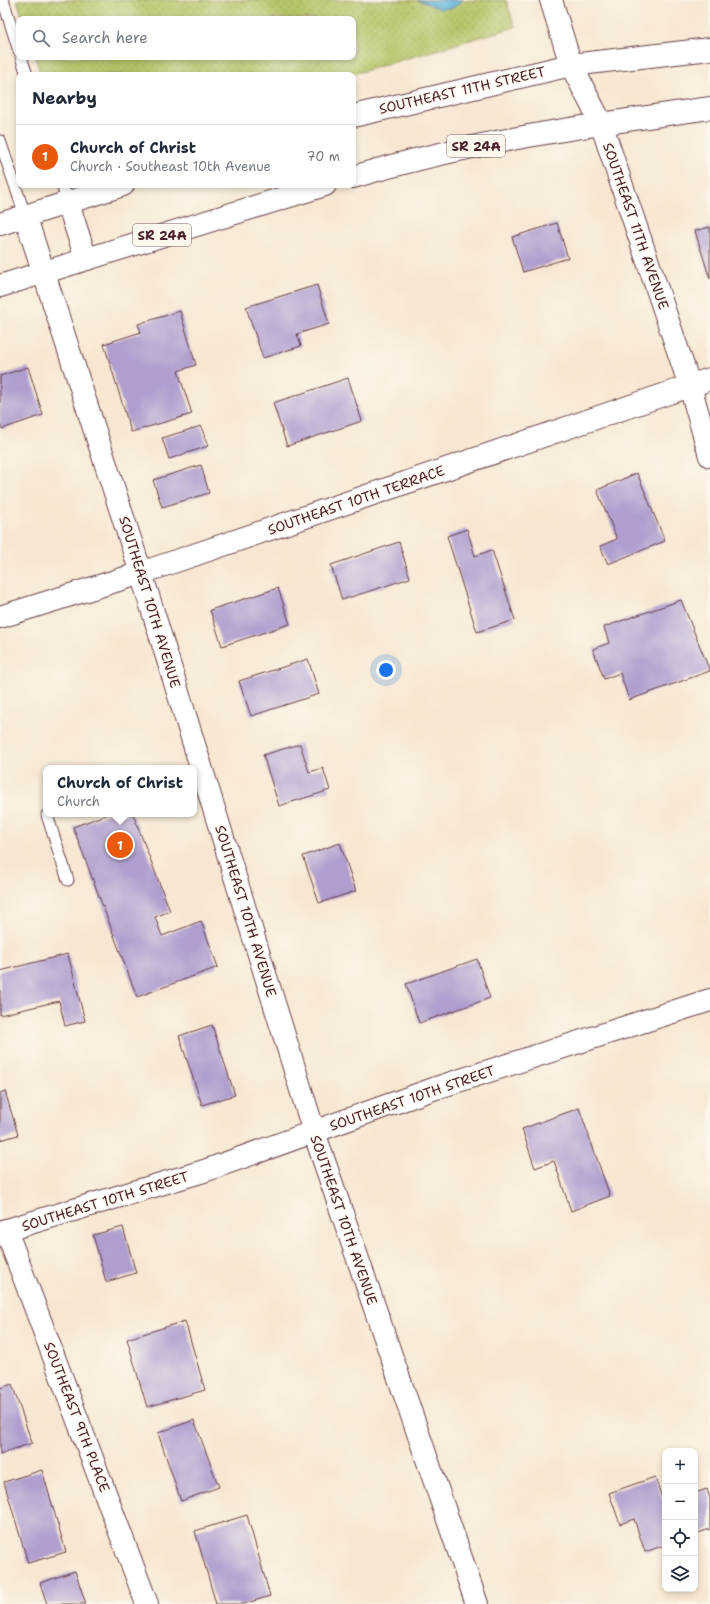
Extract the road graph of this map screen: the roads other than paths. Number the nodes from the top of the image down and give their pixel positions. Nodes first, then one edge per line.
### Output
1 (3, 0) edge
2 (551, 0) edge
3 (16, 41) edge
4 (710, 49) edge
5 (22, 60) edge
6 (571, 65) junction
7 (26, 72) edge
8 (710, 108) edge
9 (356, 115) edge
10 (601, 123) junction
11 (0, 141) edge
12 (356, 176) edge
13 (104, 188) edge
14 (314, 188) edge
15 (65, 194) edge
16 (25, 216) junction
17 (0, 224) edge
18 (86, 259) junction
19 (43, 272) junction
20 (0, 286) edge
21 (710, 379) edge
22 (690, 386) junction
23 (710, 456) edge
24 (141, 573) junction
25 (0, 617) edge
26 (198, 768) edge
27 (48, 817) edge
28 (68, 880) dead end
29 (710, 1000) edge
30 (314, 1132) junction
31 (3, 1231) edge
32 (147, 1604) edge
33 (477, 1604) edge

1 - 3 lane
2 - 6 main road, SOUTHEAST 11TH AVENUE
4 - 6 main road, SOUTHEAST 11TH STREET
5 - 7 lane
6 - 9 main road, SOUTHEAST 11TH STREET
6 - 10 main road, SOUTHEAST 11TH AVENUE
8 - 10 main road, SR 24A
10 - 12 main road, SR 24A
10 - 22 main road, SOUTHEAST 11TH AVENUE
11 - 16 lane
13 - 15 main road
14 - 18 main road, SR 24A
15 - 16 main road
15 - 18 main road
16 - 17 main road
16 - 19 main road, SOUTHEAST 10TH AVENUE
18 - 19 main road, SR 24A
19 - 20 main road, SR 24A
19 - 24 main road, SOUTHEAST 10TH AVENUE
21 - 22 main road, SOUTHEAST 10TH TERRACE
22 - 23 main road, SOUTHEAST 11TH AVENUE
22 - 24 main road, SOUTHEAST 10TH TERRACE
24 - 25 main road, SOUTHEAST 10TH TERRACE
24 - 26 main road, SOUTHEAST 10TH AVENUE
26 - 30 main road, SOUTHEAST 10TH AVENUE
27 - 28 lane
29 - 30 main road, SOUTHEAST 10TH STREET
30 - 31 main road, SOUTHEAST 10TH STREET
30 - 33 main road, SOUTHEAST 10TH AVENUE
31 - 32 main road, SOUTHEAST 9TH PLACE

